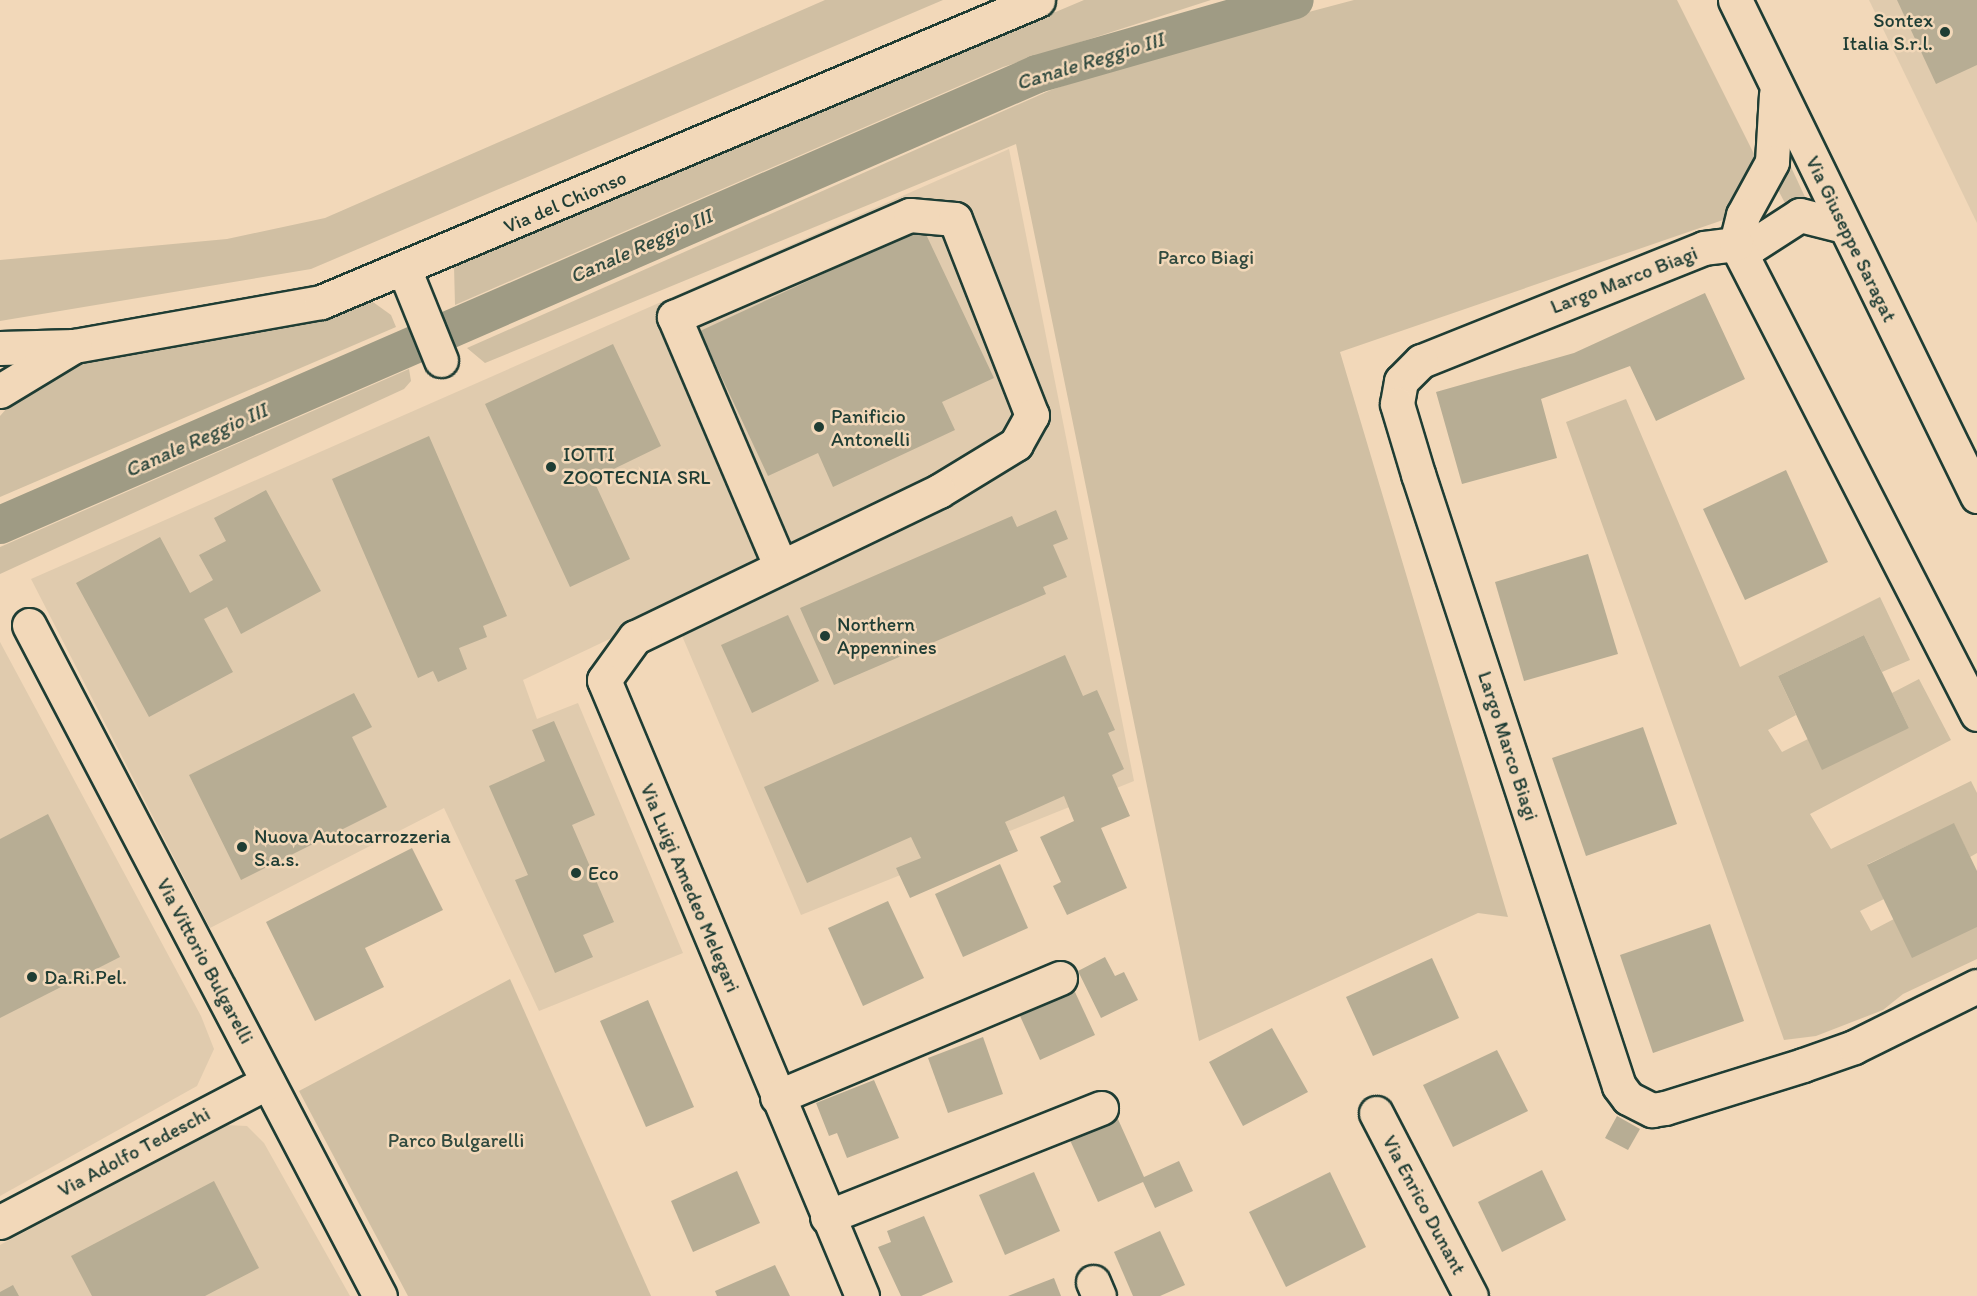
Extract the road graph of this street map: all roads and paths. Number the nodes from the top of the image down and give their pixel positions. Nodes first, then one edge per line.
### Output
1 (1038, 0) edge
2 (1735, 0) edge
3 (1776, 86) junction
4 (1844, 226) junction
5 (1736, 244) junction
6 (405, 271) junction
7 (74, 346) junction
8 (0, 348) edge
9 (441, 360) dead end
10 (0, 391) edge
11 (1974, 482) edge
12 (780, 566) junction
13 (30, 625) dead end
14 (1977, 714) edge
15 (1060, 978) dead end
16 (1977, 986) edge
17 (268, 1082) junction
18 (777, 1097) junction
19 (1101, 1108) dead end
20 (1376, 1113) dead end
21 (827, 1217) junction
22 (0, 1222) edge
23 (380, 1296) edge
24 (862, 1296) edge
25 (1471, 1296) edge

1 - 6 street, Via del Chionso
2 - 3 street, Via Giuseppe Saragat
3 - 4 street, Via Giuseppe Saragat
3 - 5 street
4 - 5 street, Largo Marco Biagi
4 - 11 street, Via Giuseppe Saragat
5 - 14 street
5 - 16 street, Largo Marco Biagi
6 - 7 street, Via del Chionso
6 - 9 street
7 - 8 street, Via del Chionso
7 - 10 street, Via del Chionso
12 - 12 street
12 - 18 street, Via Luigi Amedeo Melegari
13 - 17 street, Via Vittorio Bulgarelli
15 - 18 street
17 - 22 street, Via Adolfo Tedeschi
17 - 23 street, Via Vittorio Bulgarelli
18 - 21 street, Via Luigi Amedeo Melegari
19 - 21 street
20 - 25 street, Via Enrico Dunant
21 - 24 street, Via Luigi Amedeo Melegari

